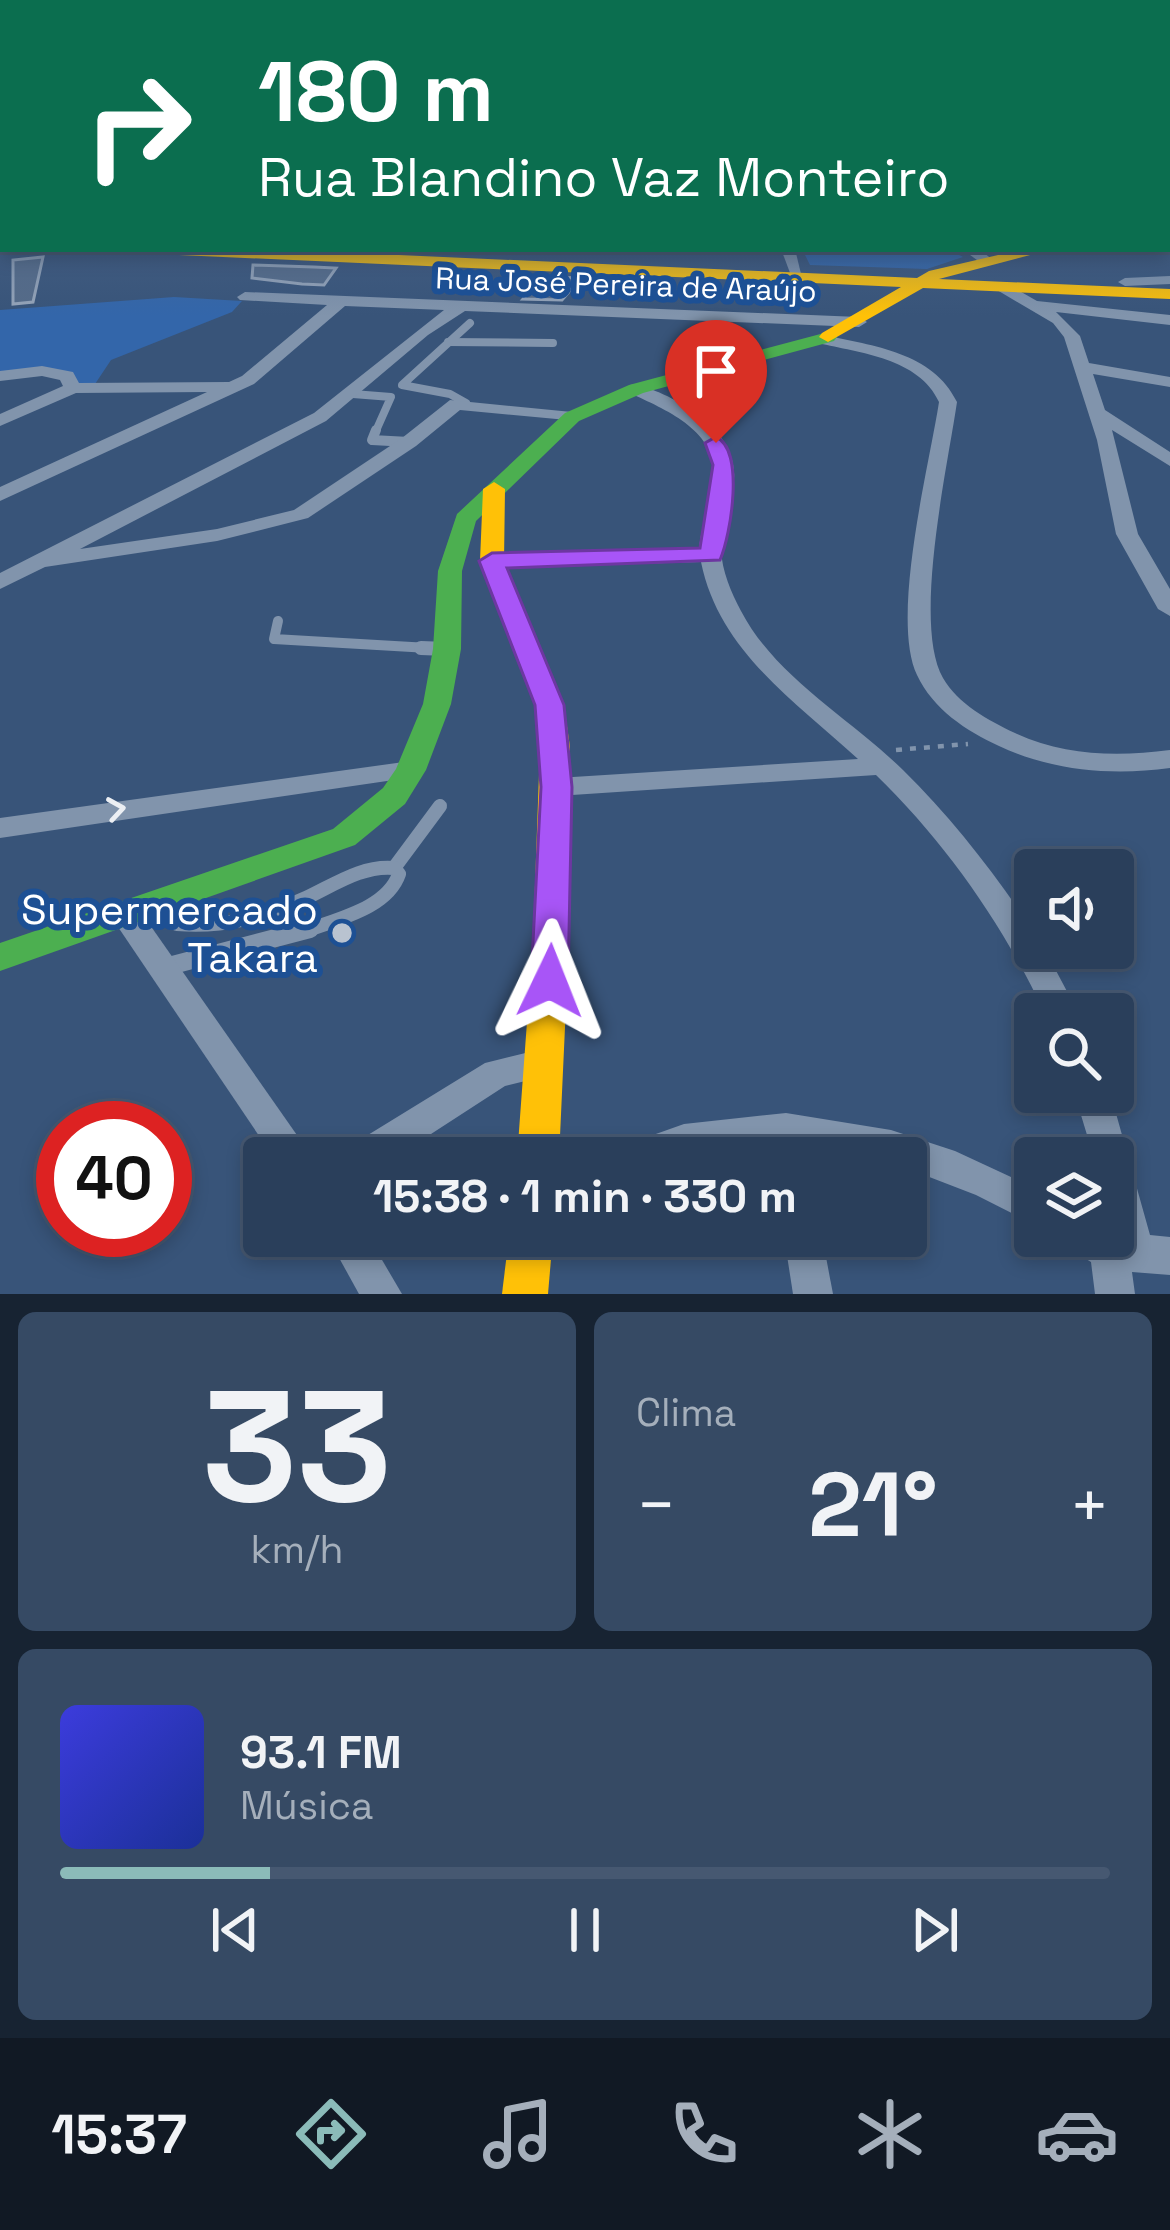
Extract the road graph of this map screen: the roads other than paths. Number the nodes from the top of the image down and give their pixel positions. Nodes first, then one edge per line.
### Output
1 (359, 252) edge
2 (978, 254) edge
3 (798, 267) edge
4 (922, 283) junction
5 (1170, 286) edge
6 (1002, 287) junction
7 (1039, 292) junction
8 (245, 297) dead end
9 (340, 302) junction
10 (626, 311) junction
11 (466, 314) junction
12 (1170, 320) edge
13 (860, 322) junction
14 (615, 328) dead end
15 (824, 340) junction
16 (448, 342) junction
17 (553, 344) dead end
18 (1084, 367) junction
19 (0, 376) edge
20 (1170, 382) edge
21 (73, 388) junction
22 (234, 388) junction
23 (636, 388) junction
24 (353, 394) junction
25 (471, 403) junction
26 (1098, 413) junction
27 (572, 417) junction
28 (0, 421) edge
29 (409, 442) junction
30 (1170, 460) edge
31 (494, 488) junction
32 (0, 495) edge
33 (711, 555) junction
34 (44, 561) junction
35 (492, 561) junction
36 (0, 582) edge
37 (1170, 609) edge
38 (278, 621) dead end
39 (447, 649) junction
40 (874, 759) junction
41 (1170, 759) edge
42 (411, 770) junction
43 (557, 787) junction
44 (440, 806) dead end
45 (0, 828) edge
46 (394, 868) junction
47 (160, 902) junction
48 (125, 914) junction
49 (0, 957) edge
50 (163, 968) junction
51 (1053, 993) edge
52 (546, 1063) junction
53 (280, 1137) edge
54 (395, 1137) edge
55 (540, 1137) edge
56 (927, 1158) edge
57 (1014, 1197) edge
58 (359, 1257) edge
59 (529, 1257) edge
60 (807, 1257) edge
61 (1123, 1257) edge
62 (382, 1294) edge
63 (525, 1294) edge
64 (813, 1294) edge
65 (1115, 1294) edge

1 - 3 main road
2 - 4 main road
2 - 7 main road
3 - 4 main road
4 - 6 main road
4 - 7 main road
4 - 13 main road
5 - 6 main road
5 - 7 main road
6 - 7 street
7 - 12 street
7 - 18 street
8 - 9 street, Rua José Pereira de Araújo
9 - 11 street, Rua José Pereira de Araújo
9 - 22 street
10 - 11 street, Rua José Pereira de Araújo
10 - 13 street, Rua José Pereira de Araújo
10 - 14 street
11 - 16 lane
11 - 24 street
13 - 15 main road
15 - 23 main road
15 - 41 street
16 - 17 lane
16 - 25 lane
18 - 20 street
18 - 26 street
19 - 21 street
21 - 22 street
21 - 28 street
22 - 32 street
23 - 27 main road
23 - 33 street
24 - 29 lane
24 - 34 street
25 - 27 street
25 - 29 street
26 - 30 street
26 - 37 street
27 - 31 main road
29 - 34 street
31 - 35 main road
31 - 39 main road
33 - 35 street
33 - 40 street
34 - 36 street
35 - 43 main road
38 - 39 lane
39 - 42 main road
40 - 43 street
40 - 51 street
45 -> 42 street
42 - 47 main road
43 - 52 main road
44 - 46 lane
46 - 47 lane
46 - 50 lane
47 - 48 main road
48 - 49 main road
48 - 50 street
50 - 53 street
52 - 54 street
52 - 55 main road
56 - 57 street
58 - 62 street
59 - 63 main road
60 - 64 street
61 - 65 street

